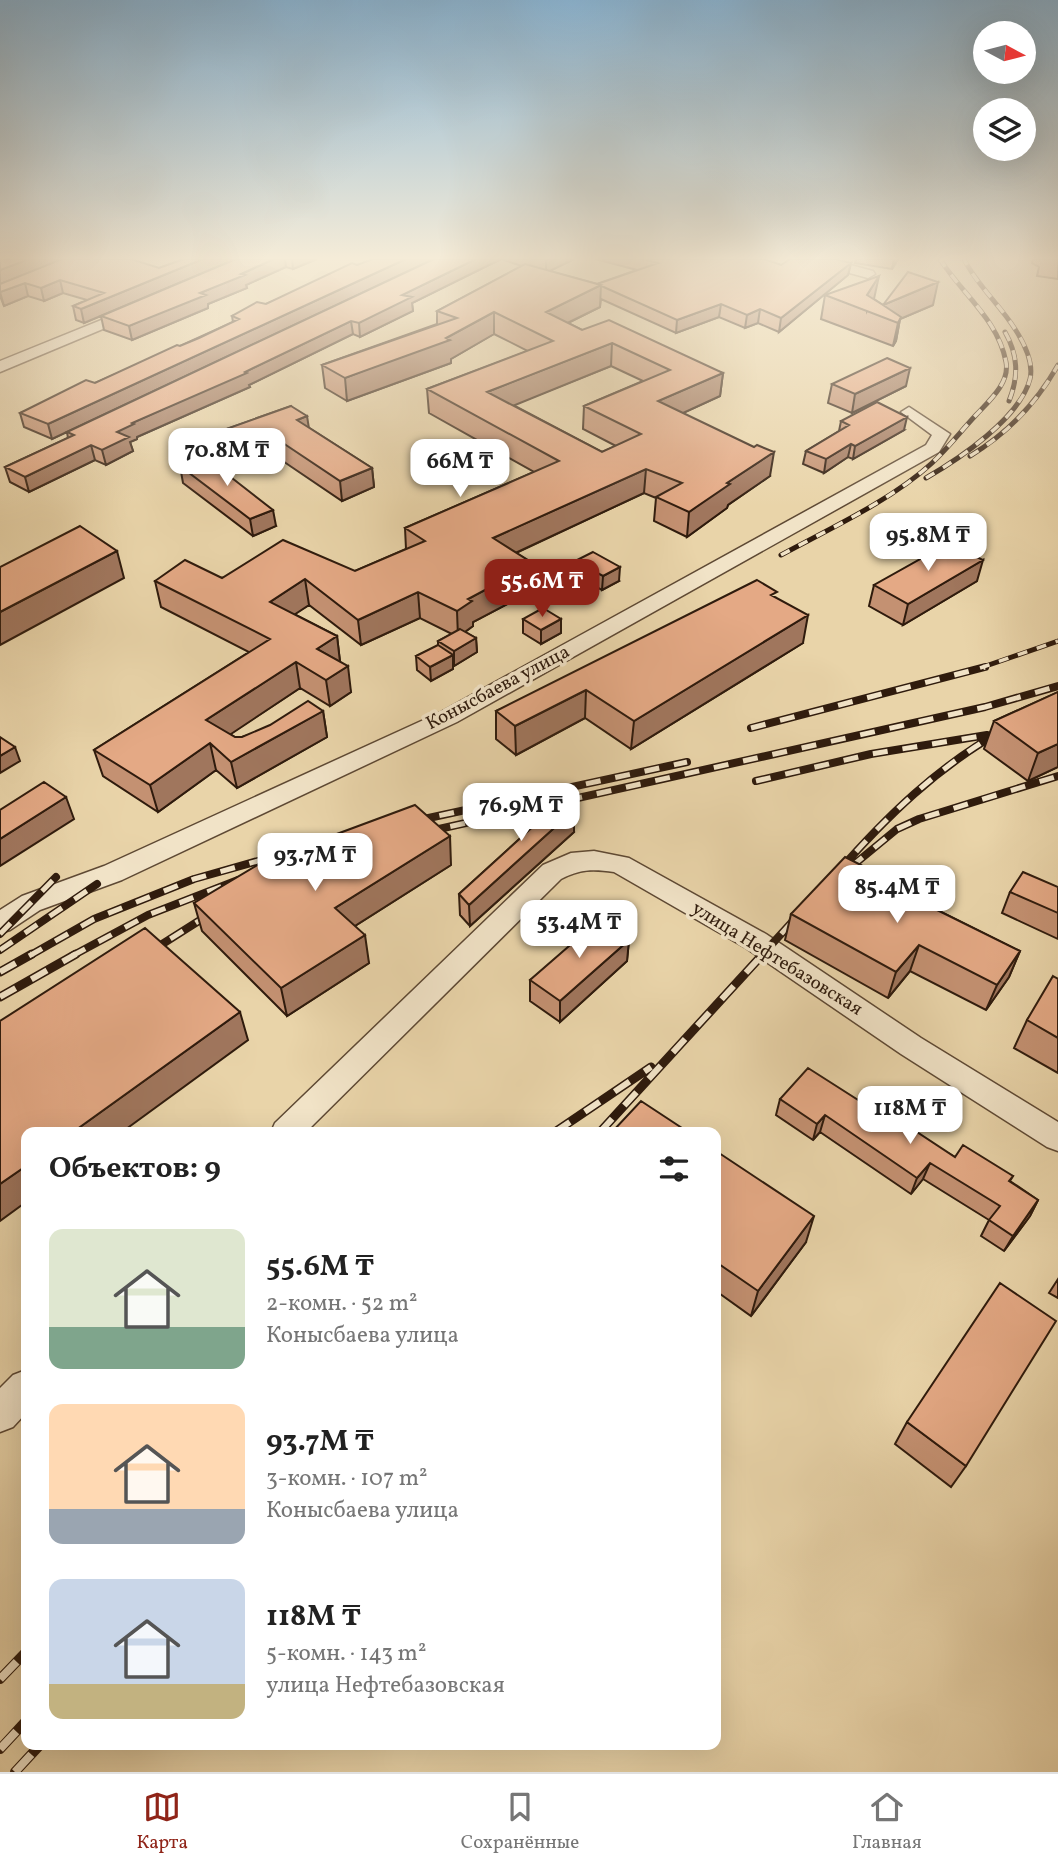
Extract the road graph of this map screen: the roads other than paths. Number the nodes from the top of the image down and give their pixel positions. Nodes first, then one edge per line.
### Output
1 (60, 342) edge
2 (0, 367) edge
3 (909, 412) dead end
4 (0, 923) edge
5 (291, 1127) edge
6 (1058, 1138) edge
7 (21, 1393) edge
8 (0, 1414) edge

1 - 2 street
3 - 4 street, Конысбаева улица
5 - 6 street, улица Нефтебазовская
7 - 8 street

